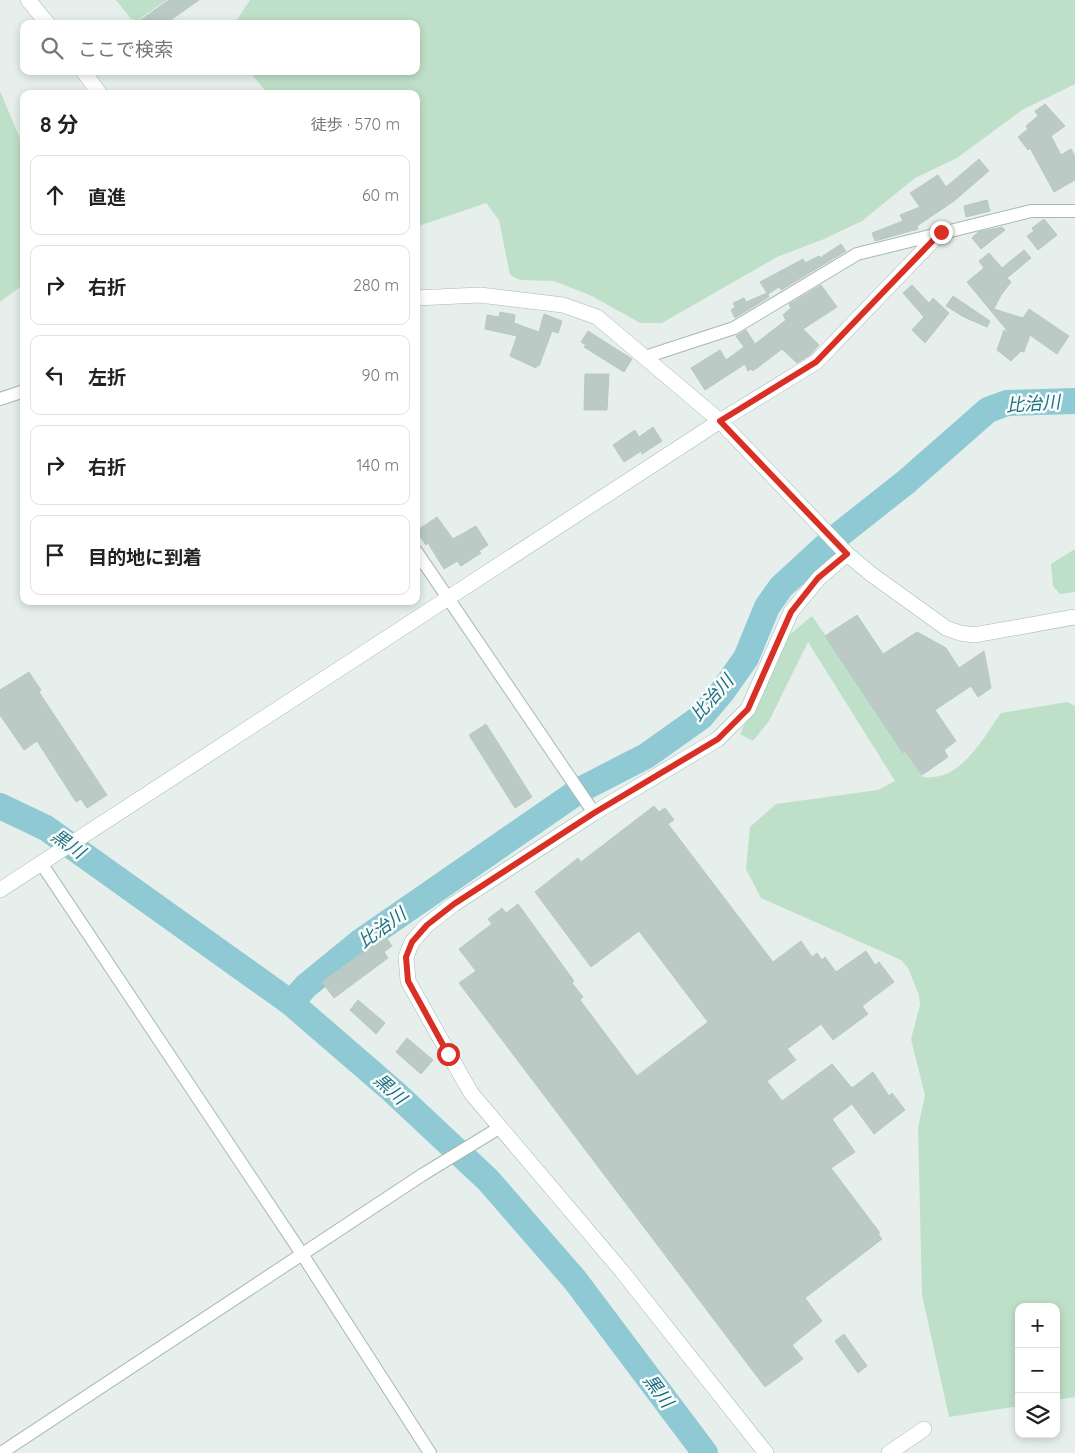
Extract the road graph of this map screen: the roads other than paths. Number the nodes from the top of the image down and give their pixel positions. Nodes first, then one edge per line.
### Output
1 (28, 0) edge
2 (45, 20) edge
3 (86, 75) edge
4 (97, 90) edge
5 (1075, 211) edge
6 (941, 232) junction
7 (420, 298) edge
8 (645, 357) junction
9 (20, 392) edge
10 (0, 399) edge
11 (720, 421) junction
12 (847, 554) junction
13 (420, 557) edge
14 (450, 598) junction
15 (1075, 617) edge
16 (594, 813) junction
17 (41, 863) junction
18 (0, 890) edge
19 (494, 1130) junction
20 (302, 1254) junction
21 (924, 1429) dead end
22 (1, 1453) edge
23 (430, 1453) edge
24 (766, 1453) edge
25 (888, 1453) edge

1 - 2 street
3 - 4 street
5 - 6 street
6 - 8 street
6 - 11 street
7 - 8 street
8 - 11 street
9 - 10 street
11 - 12 street
11 - 14 street
12 - 15 street
12 - 16 street
13 - 14 street
14 - 16 street
14 - 17 street
16 - 19 street
17 - 18 street
17 - 20 street
19 - 20 street
19 - 24 street
20 - 22 street
20 - 23 street
21 - 25 street

